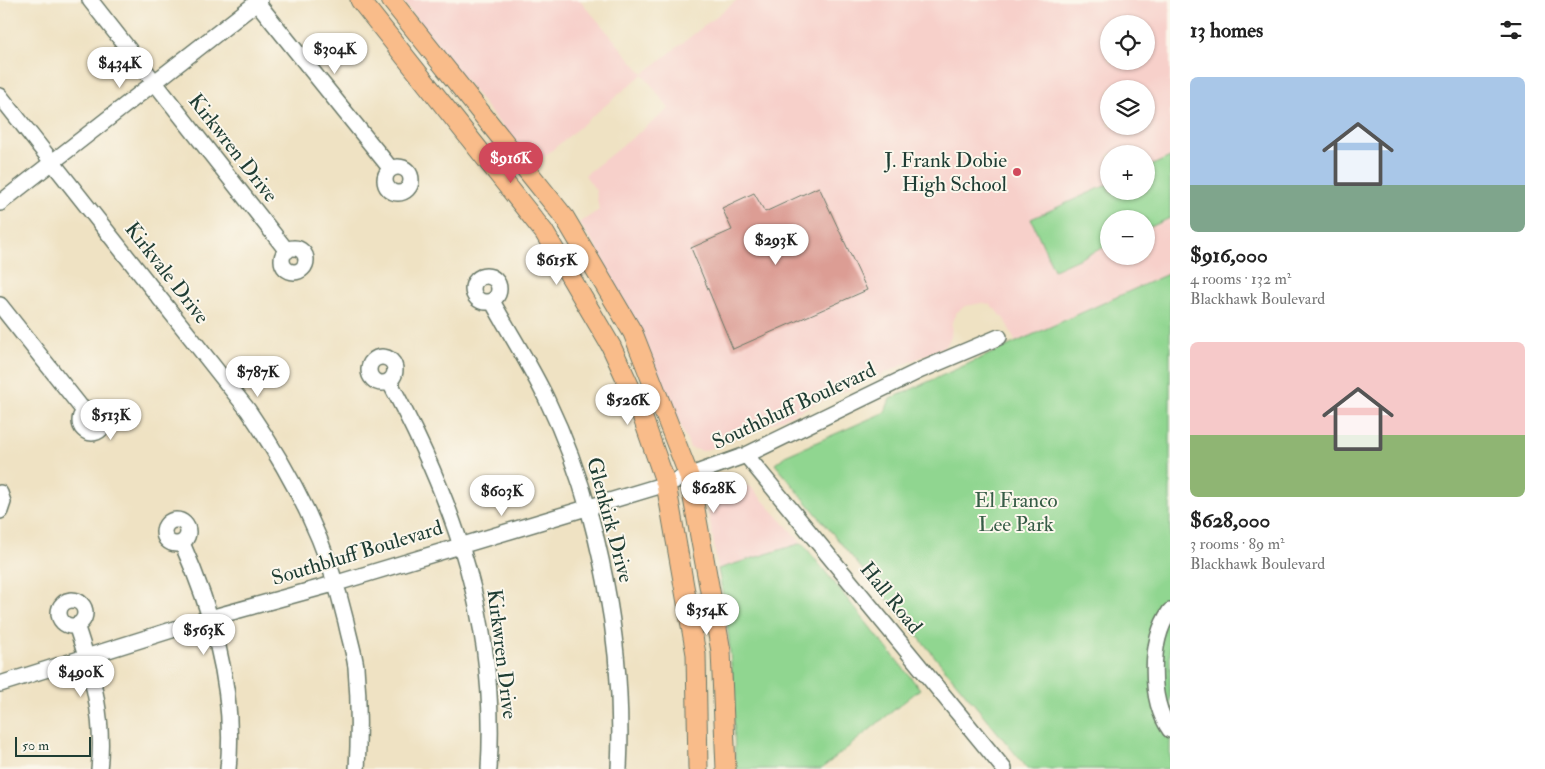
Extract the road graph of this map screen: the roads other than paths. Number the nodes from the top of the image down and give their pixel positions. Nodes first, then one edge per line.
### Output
1 (90, 0) edge
2 (360, 0) edge
3 (391, 0) edge
4 (258, 1) edge
5 (154, 81) junction
6 (0, 96) edge
7 (53, 163) junction
8 (391, 169) dead end
9 (532, 179) junction
10 (547, 195) junction
11 (0, 203) edge
12 (521, 203) junction
13 (287, 251) dead end
14 (492, 301) dead end
15 (0, 305) edge
16 (999, 336) dead end
17 (389, 381) dead end
18 (660, 397) junction
19 (639, 406) junction
20 (84, 412) dead end
21 (746, 455) junction
22 (689, 476) junction
23 (666, 484) junction
24 (0, 493) edge
25 (586, 508) junction
26 (0, 511) edge
27 (182, 543) dead end
28 (462, 544) junction
29 (337, 583) junction
30 (1170, 610) edge
31 (210, 618) junction
32 (76, 625) dead end
33 (721, 652) junction
34 (696, 654) junction
35 (87, 655) junction
36 (0, 684) edge
37 (1170, 730) edge
38 (99, 769) edge
39 (228, 769) edge
40 (357, 769) edge
41 (489, 769) edge
42 (619, 769) edge
43 (698, 769) edge
44 (726, 769) edge
45 (1004, 769) edge

1 - 5 street, Kirkwren Drive
2 - 12 main road
3 - 9 main road
4 - 5 street
4 - 8 street
5 - 7 street
5 - 13 street, Kirkwren Drive
6 - 7 street, Kirkvale Drive
7 - 11 street
7 - 29 street, Kirkvale Drive
9 - 10 main road
9 - 12 main road
10 - 12 main road
10 - 18 main road
12 - 19 main road
14 - 25 street, Glenkirk Drive
15 - 20 street
16 - 21 street, Southbluff Boulevard
17 - 28 street, Kirkwren Drive
18 - 19 main road
18 - 22 main road
19 - 23 main road
21 - 22 street, Southbluff Boulevard
21 - 45 street, Hall Road
22 - 23 street, Southbluff Boulevard
22 - 33 main road
23 - 25 street, Southbluff Boulevard
23 - 34 main road
24 - 26 street
25 - 28 street, Southbluff Boulevard
25 - 42 street, Glenkirk Drive
27 - 31 street
28 - 29 street, Southbluff Boulevard
28 - 41 street, Kirkwren Drive
29 - 31 street, Southbluff Boulevard
29 - 40 street, Kirkvale Drive
30 - 37 street
31 - 35 street, Southbluff Boulevard
31 - 39 street
32 - 35 street
33 - 34 main road
33 - 44 main road
34 - 43 main road
35 - 36 street, Southbluff Boulevard
35 - 38 street

